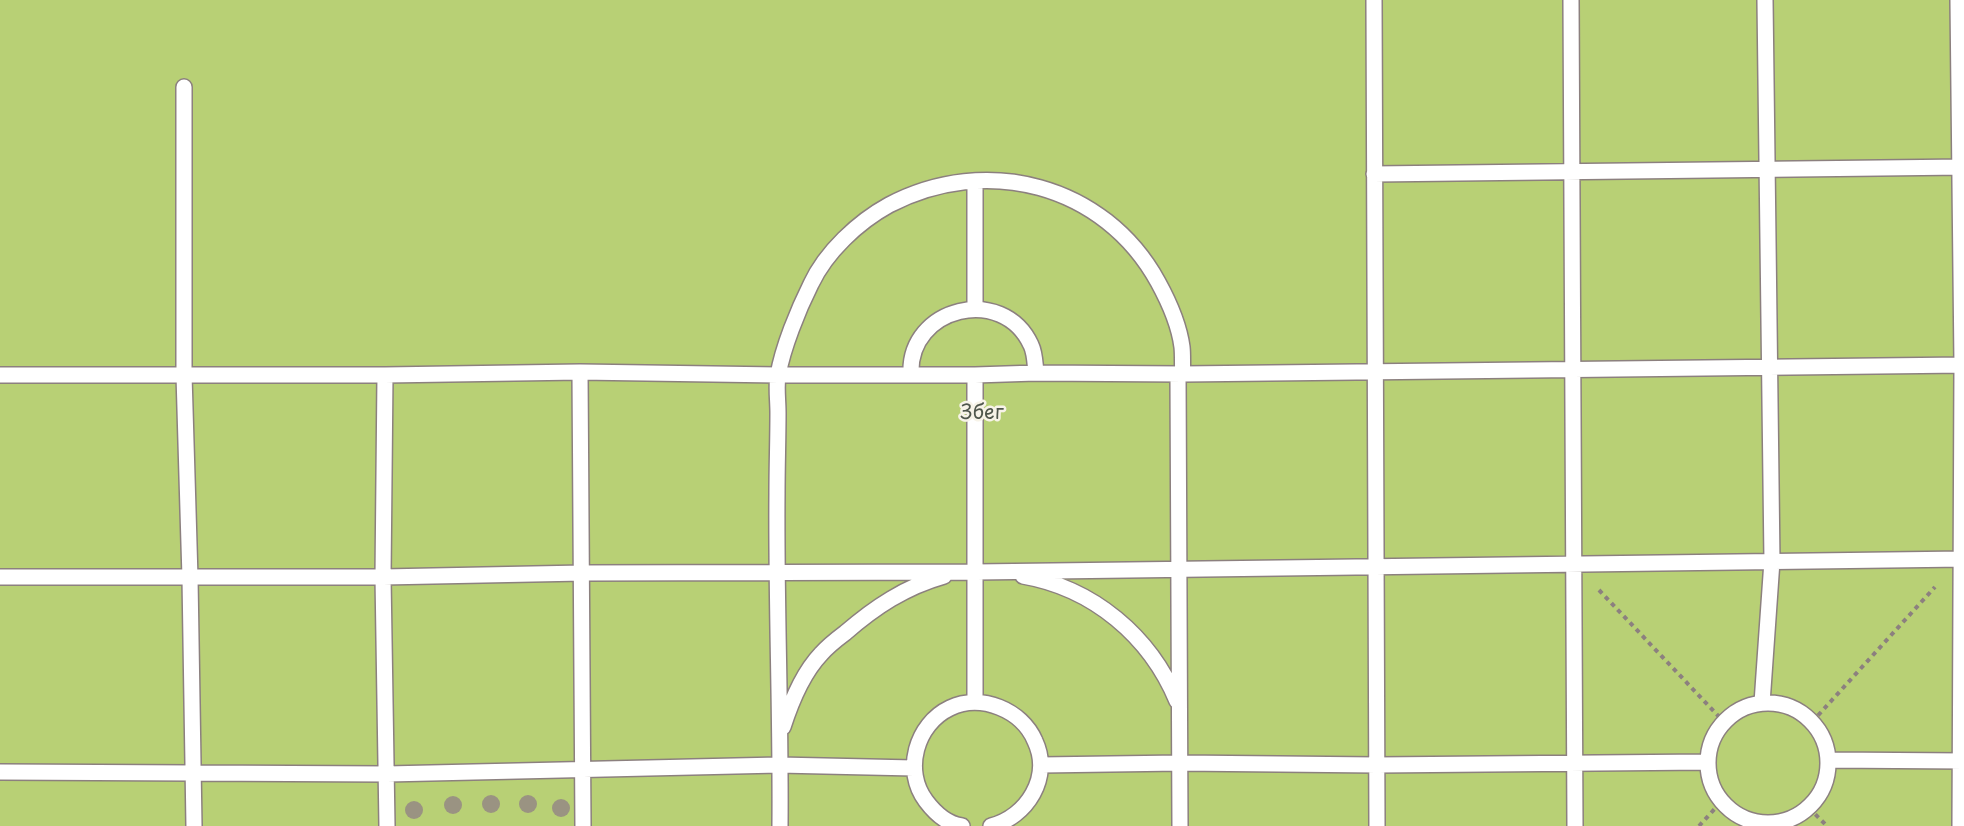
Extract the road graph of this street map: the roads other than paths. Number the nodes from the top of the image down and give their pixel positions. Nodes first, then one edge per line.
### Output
1 (1374, 0) edge
2 (1571, 0) edge
3 (1765, 0) edge
4 (1958, 0) edge
5 (184, 87) dead end
6 (1962, 167) edge
7 (1767, 170) junction
8 (1572, 172) junction
9 (1374, 174) junction
10 (975, 181) junction
11 (975, 309) junction
12 (1963, 365) edge
13 (1769, 367) junction
14 (1573, 369) junction
15 (580, 372) junction
16 (1375, 372) junction
17 (1036, 373) junction
18 (911, 374) junction
19 (1181, 374) junction
20 (0, 375) edge
21 (184, 375) junction
22 (385, 375) junction
23 (778, 375) junction
24 (975, 375) junction
25 (1962, 559) edge
26 (1772, 561) junction
27 (1574, 564) junction
28 (1376, 566) junction
29 (1180, 568) junction
30 (975, 571) junction
31 (583, 573) junction
32 (777, 573) junction
33 (0, 577) edge
34 (383, 577) junction
35 (190, 578) junction
36 (975, 702) junction
37 (1762, 703) junction
38 (1180, 709) junction
39 (779, 739) junction
40 (1828, 760) junction
41 (1962, 761) edge
42 (1707, 762) junction
43 (1180, 763) junction
44 (1575, 763) junction
45 (779, 765) junction
46 (1041, 765) junction
47 (1377, 765) junction
48 (914, 768) junction
49 (583, 769) junction
50 (0, 772) edge
51 (195, 773) junction
52 (387, 774) junction
53 (780, 806) junction
54 (1772, 825) edge
55 (194, 826) edge
56 (387, 826) edge
57 (583, 826) edge
58 (780, 826) edge
59 (791, 826) edge
60 (962, 826) edge
61 (991, 826) edge
62 (1180, 826) edge
63 (1377, 826) edge
64 (1575, 826) edge
65 (1960, 826) edge

1 - 9 lane
2 - 8 lane
3 - 7 lane
4 - 6 lane
5 - 21 lane
6 - 7 lane
6 - 12 lane
7 - 8 lane
7 - 13 lane
8 - 9 lane
8 - 14 lane
9 - 16 lane
10 - 11 lane
10 - 19 lane
10 - 23 lane
11 - 17 lane
11 - 18 lane
12 - 13 lane
12 - 25 lane
13 - 14 lane
13 - 26 lane
14 - 16 lane
14 - 27 lane
15 - 22 lane
15 - 23 lane
15 - 31 lane
16 - 19 lane
16 - 28 lane
17 - 19 lane
17 - 24 lane
18 - 23 lane
18 - 24 lane
19 - 29 lane
20 - 21 lane
21 - 22 lane
21 - 35 lane
22 - 34 lane
23 - 32 lane
24 - 30 lane
25 - 26 lane
25 - 41 lane
26 - 27 lane
26 - 37 lane
27 - 28 lane
27 - 44 lane
28 - 29 lane
28 - 47 lane
29 - 30 lane
29 - 38 lane
30 - 32 lane
30 - 36 lane
30 - 38 lane
30 - 39 lane
31 - 32 lane
31 - 34 lane
31 - 49 lane
32 - 39 lane
33 - 35 lane
34 - 35 lane
34 - 52 lane
35 - 51 lane
36 - 46 lane
36 - 48 lane
37 - 40 lane
37 - 42 lane
38 - 43 lane
39 - 45 lane
40 - 41 lane
40 - 54 lane
41 - 65 lane
42 - 44 lane
42 - 54 lane
43 - 46 lane
43 - 47 lane
43 - 62 lane
44 - 47 lane
44 - 64 lane
45 - 48 lane
45 - 49 lane
45 - 53 lane
46 - 61 lane
47 - 63 lane
48 - 60 lane
49 - 52 lane
49 - 57 lane
50 - 51 lane
51 - 52 lane
51 - 55 lane
52 - 56 lane
53 - 58 lane
53 - 59 lane

